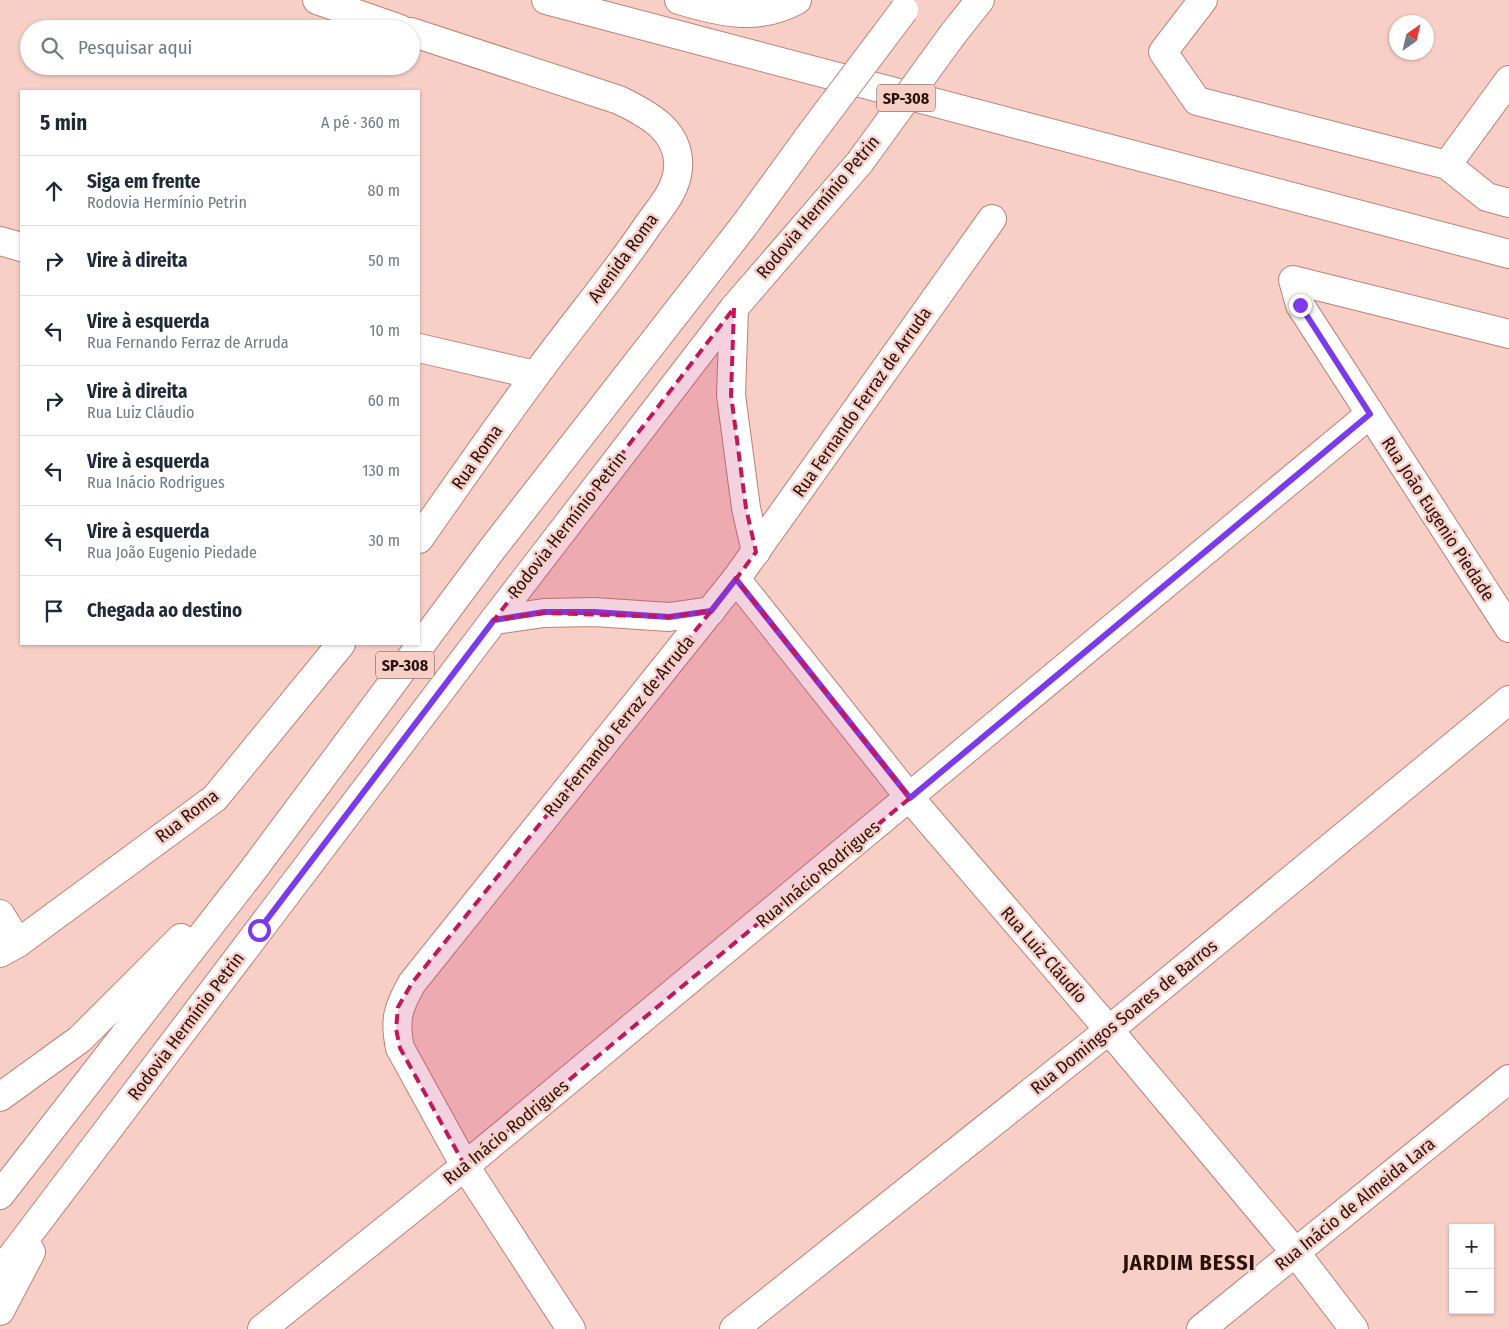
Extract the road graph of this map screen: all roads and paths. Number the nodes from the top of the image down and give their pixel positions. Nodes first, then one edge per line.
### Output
1 (316, 0) edge
2 (546, 0) edge
3 (679, 0) edge
4 (797, 0) edge
5 (980, 0) edge
6 (1203, 0) edge
7 (908, 5) edge
8 (374, 20) edge
9 (420, 35) edge
10 (1509, 80) edge
11 (1447, 165) junction
12 (1509, 203) edge
13 (992, 220) dead end
14 (0, 241) edge
15 (20, 247) edge
16 (1509, 254) edge
17 (734, 308) junction
18 (1509, 334) edge
19 (420, 348) edge
20 (535, 375) junction
21 (1370, 414) junction
22 (420, 538) edge
23 (756, 552) junction
24 (736, 579) junction
25 (711, 611) junction
26 (494, 620) junction
27 (1509, 628) edge
28 (340, 645) edge
29 (1509, 700) edge
30 (910, 798) junction
31 (253, 870) junction
32 (0, 914) edge
33 (9, 948) edge
34 (1110, 1030) junction
35 (1509, 1079) edge
36 (0, 1098) edge
37 (465, 1166) junction
38 (66, 1185) junction
39 (0, 1195) edge
40 (1295, 1252) junction
41 (0, 1272) edge
42 (0, 1310) edge
43 (262, 1329) edge
44 (571, 1329) edge
45 (734, 1329) edge
46 (1201, 1329) edge
47 (1354, 1329) edge

1 - 8 street
2 - 16 street
3 - 4 street
5 - 17 street, Rodovia Hermínio Petrin / SP-308, bridge
6 - 11 street
7 - 31 street, SP-308, bridge
9 - 20 street, Avenida Roma
10 - 11 street
11 - 12 street
13 - 23 street, Rua Fernando Ferraz de Arruda
14 - 15 street
17 - 23 street
17 - 26 street, Rodovia Hermínio Petrin / SP-308
18 - 21 street, Rua João Eugenio Piedade
19 - 20 street
20 - 22 street, Rua Roma
21 - 27 street, Rua João Eugenio Piedade
21 - 30 street, Rua Inácio Rodrigues
23 - 24 street, Rua Fernando Ferraz de Arruda
24 - 25 street, Rua Fernando Ferraz de Arruda
24 - 30 street, Rua Luiz Cláudio
25 - 26 street
25 - 37 street, Rua Fernando Ferraz de Arruda
26 - 38 street, Rodovia Hermínio Petrin / SP-308
28 - 33 street, Rua Roma
29 - 34 street, Rua Domingos Soares de Barros
30 - 34 street, Rua Luiz Cláudio
30 - 37 street, Rua Inácio Rodrigues
31 - 36 street
31 - 39 street, SP-308
32 - 33 street
34 - 40 street, Rua Luiz Cláudio
34 - 45 street, Rua Domingos Soares de Barros
35 - 40 street, Rua Inácio de Almeida Lara
37 - 43 street, Rua Inácio Rodrigues
37 - 44 street, Rua Fernando Ferraz de Arruda
38 - 41 street, Rodovia Hermínio Petrin / SP-308
38 - 42 street
40 - 46 street, Rua Inácio de Almeida Lara
40 - 47 street, Rua Luiz Cláudio

